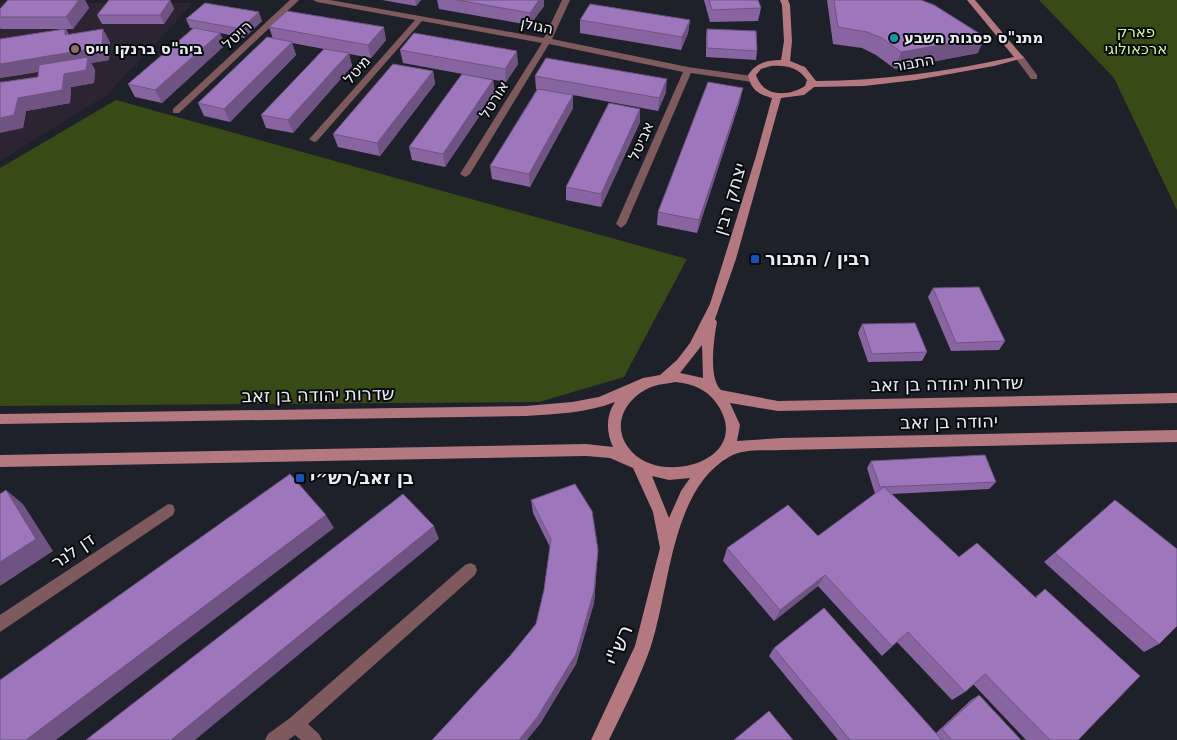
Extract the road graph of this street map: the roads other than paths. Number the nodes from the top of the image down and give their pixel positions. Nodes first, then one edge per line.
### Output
1 (294, 0) edge
2 (317, 0) edge
3 (566, 0) edge
4 (784, 0) edge
5 (971, 0) edge
6 (420, 19) junction
7 (548, 42) junction
8 (1020, 58) junction
9 (785, 63) junction
10 (688, 70) junction
11 (1034, 77) dead end
12 (752, 79) junction
13 (812, 84) junction
14 (777, 96) junction
15 (176, 111) dead end
16 (314, 139) dead end
17 (466, 174) dead end
18 (621, 224) dead end
19 (712, 312) junction
20 (664, 378) junction
21 (634, 389) junction
22 (715, 391) junction
23 (1177, 398) edge
24 (0, 419) edge
25 (1177, 436) edge
26 (723, 453) junction
27 (0, 461) edge
28 (634, 462) junction
29 (712, 462) junction
30 (168, 510) dead end
31 (665, 560) junction
32 (470, 570) dead end
33 (0, 624) edge
34 (296, 724) junction
35 (274, 740) edge
36 (313, 740) edge
37 (600, 740) edge

1 - 15 street, רויטל
2 - 6 street, הגולן
3 - 7 street, אורטל
4 - 9 main road
5 - 8 main road
6 - 7 street, הגולן
6 - 16 street, מיטל
7 - 10 street, הגולן
7 - 17 street, אורטל
8 - 11 street
8 - 13 main road, התבור
9 - 12 main road
9 - 13 main road
10 - 12 street, הגולן
10 - 18 street, אביטל
12 - 14 main road
13 - 14 main road
14 - 19 main road, יצחק רבין
19 - 20 main road, יצחק רבין
19 - 22 main road, יצחק רבין
20 - 21 main road
20 - 22 main road
21 - 24 main road, שדרות יהודה בן זאב
21 - 28 main road
22 - 23 main road, שדרות יהודה בן זאב
22 - 26 main road
25 - 26 main road, יהודה בן זאב
26 - 29 main road
27 - 28 main road
28 - 29 main road
28 - 31 main road, רש"י
29 - 31 main road, רש"י
30 - 33 street, דן לנר
31 - 37 main road, רש"י
32 - 34 street
34 - 35 street
34 - 36 street

